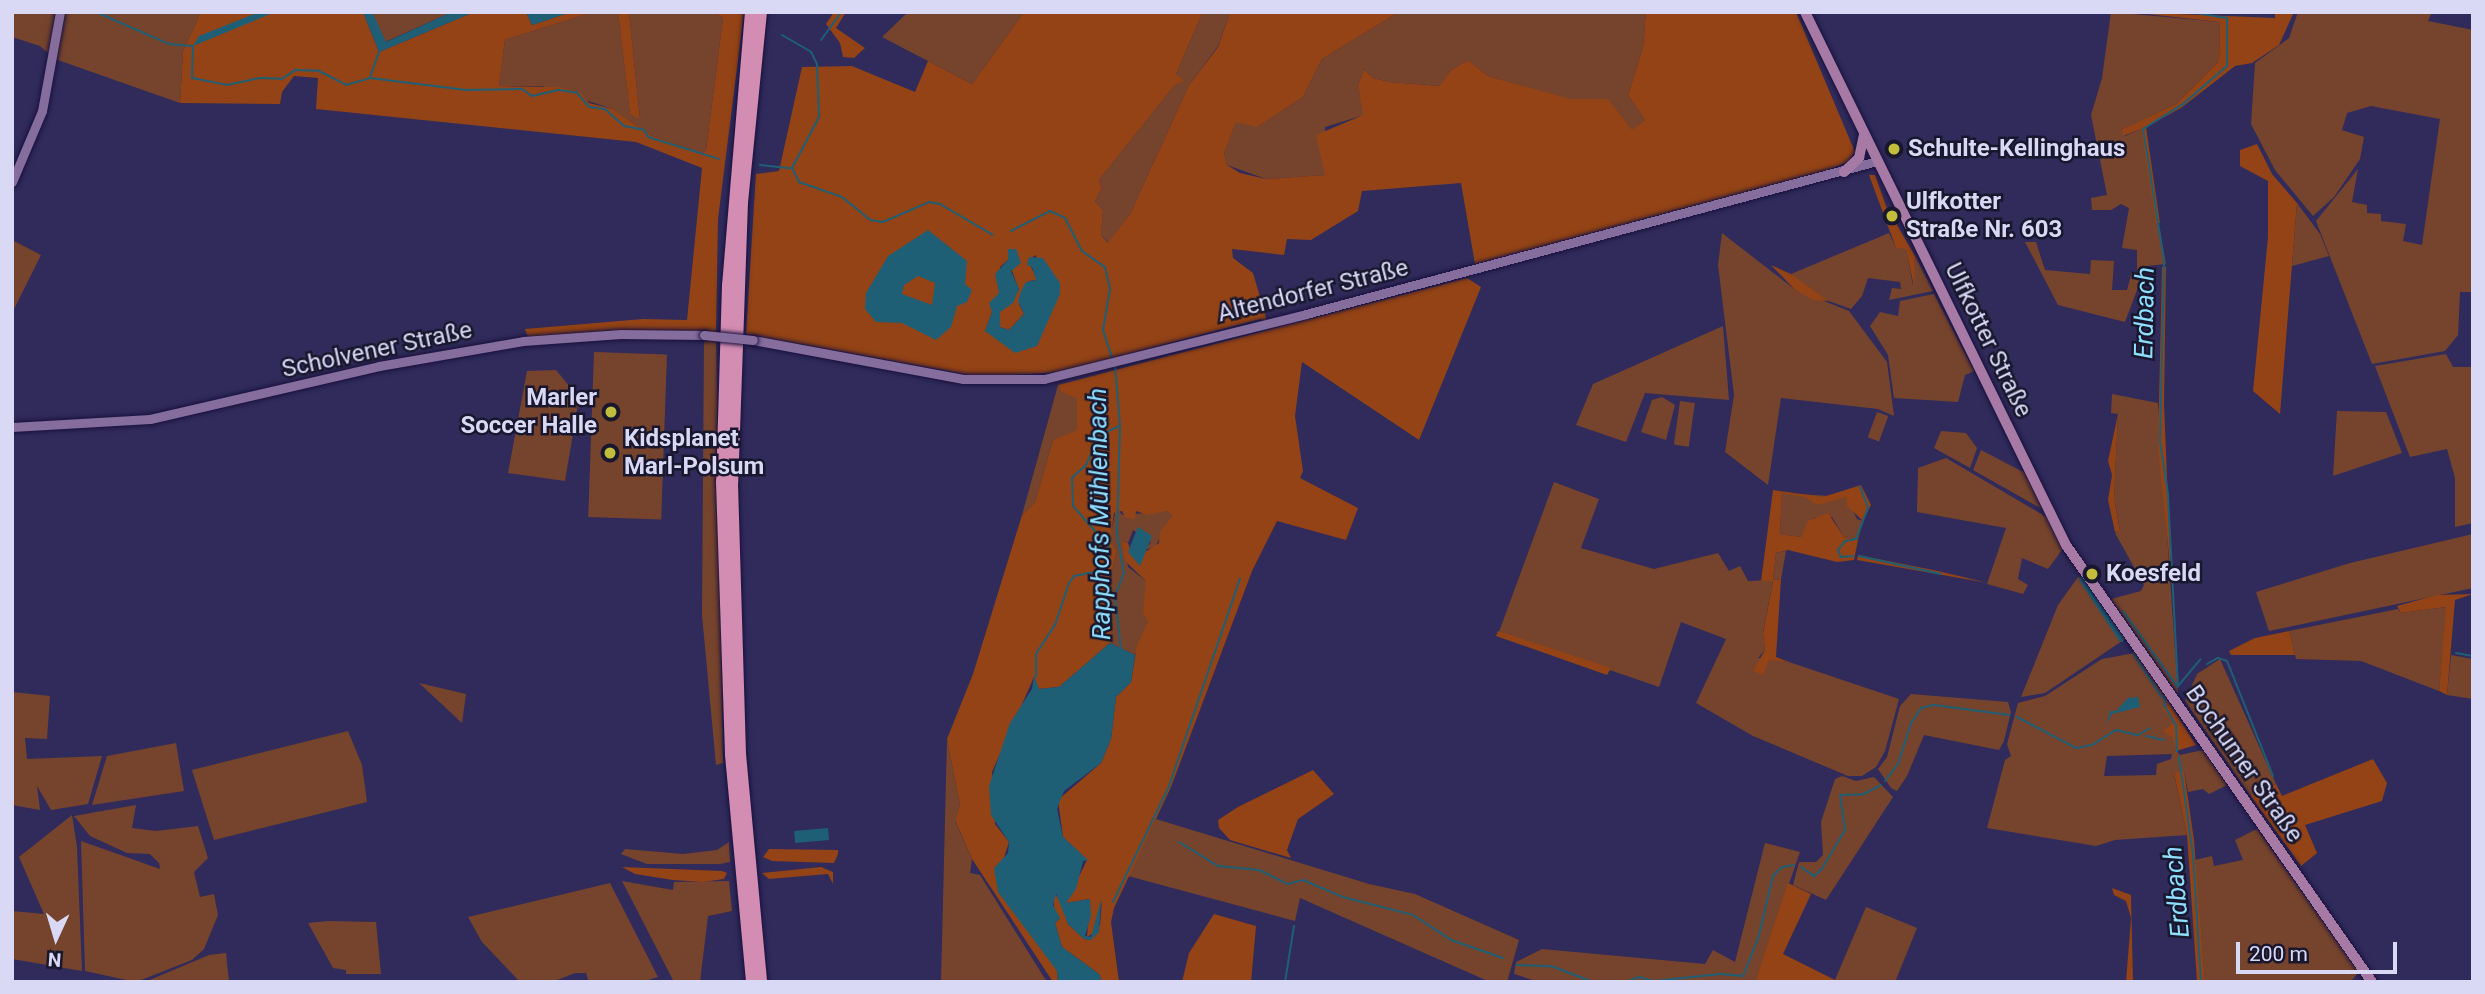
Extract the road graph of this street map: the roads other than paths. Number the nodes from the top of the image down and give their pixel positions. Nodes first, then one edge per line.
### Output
1 (60, 12) edge
2 (751, 12) edge
3 (761, 12) edge
4 (1805, 12) edge
5 (1864, 135) junction
6 (1877, 161) junction
7 (1844, 172) junction
8 (12, 182) edge
9 (753, 340) joint
10 (12, 427) edge
11 (2082, 571) joint
12 (752, 982) edge
13 (761, 982) edge
14 (2372, 982) edge

1 - 8 main road
2 - 12 highway
3 - 13 highway
4 - 5 main road, Ulfkotter Straße
5 - 6 main road, Ulfkotter Straße
5 - 7 main road
6 - 7 main road, Altendorfer Straße
6 - 11 main road, Ulfkotter Straße
7 - 9 main road, Altendorfer Straße
9 - 10 main road, Scholvener Straße, bridge
11 - 14 main road, Bochumer Straße

